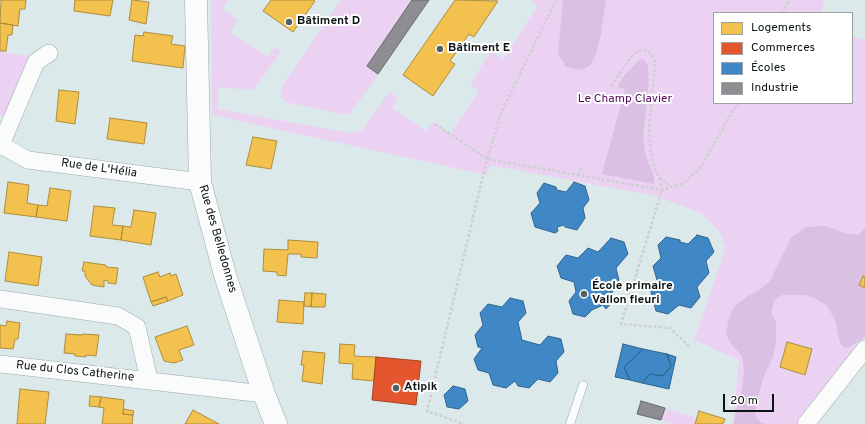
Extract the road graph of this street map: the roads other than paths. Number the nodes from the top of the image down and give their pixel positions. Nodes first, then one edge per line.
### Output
1 (196, 0) edge
2 (49, 53) dead end
3 (0, 146) edge
4 (200, 182) junction
5 (0, 299) edge
6 (865, 349) edge
7 (0, 364) edge
8 (149, 380) junction
9 (583, 384) dead end
10 (264, 394) junction
11 (276, 424) edge
12 (570, 424) edge
13 (806, 424) edge

1 - 4 main road, Rue des Belledonnes
2 - 3 street, Rue de L'Hélia
3 - 4 street, Rue de L'Hélia
4 - 10 main road, Rue des Belledonnes
5 - 8 street, Rue du Clos Catherine
6 - 13 street
7 - 8 street, Rue du Clos Catherine
8 - 10 street, Rue du Clos Catherine
9 - 12 lane
10 - 11 main road, Rue des Belledonnes

